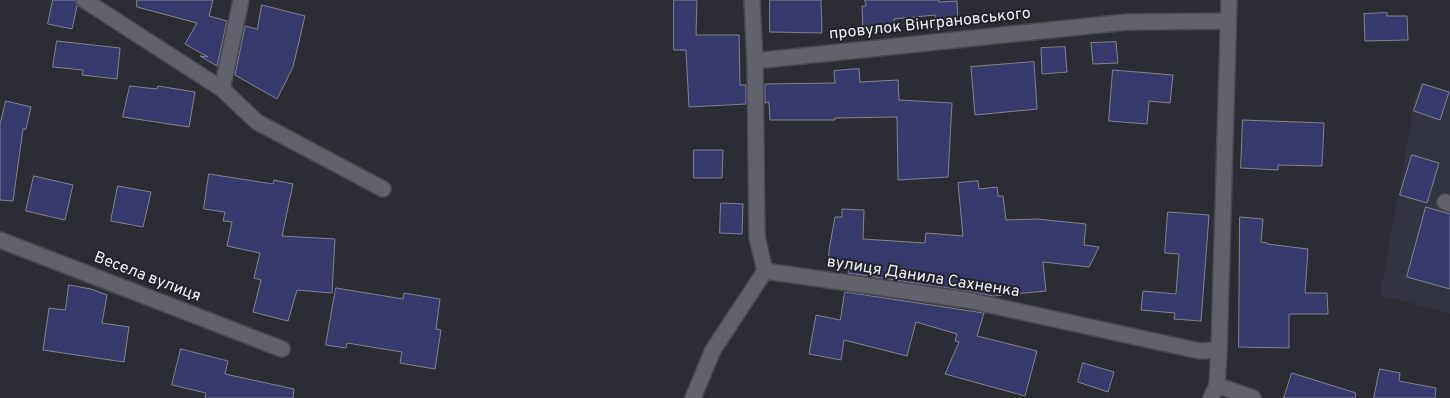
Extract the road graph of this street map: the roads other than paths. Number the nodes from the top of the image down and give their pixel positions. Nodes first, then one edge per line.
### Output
1 (84, 0) edge
2 (241, 0) edge
3 (752, 0) edge
4 (1229, 0) edge
5 (1228, 21) junction
6 (755, 61) junction
7 (222, 89) junction
8 (383, 190) dead end
9 (0, 240) edge
10 (765, 271) junction
11 (282, 350) dead end
12 (1219, 350) junction
13 (1214, 391) edge
14 (694, 398) edge
15 (1253, 398) edge

1 - 7 street
2 - 7 street
3 - 6 street
4 - 5 street
5 - 6 street, провулок Вінграновського
5 - 12 street
6 - 10 street
7 - 8 street
9 - 11 street, Весела вулиця
10 - 12 street, вулиця Данила Сахненка
10 - 14 street
12 - 13 street
13 - 15 street

